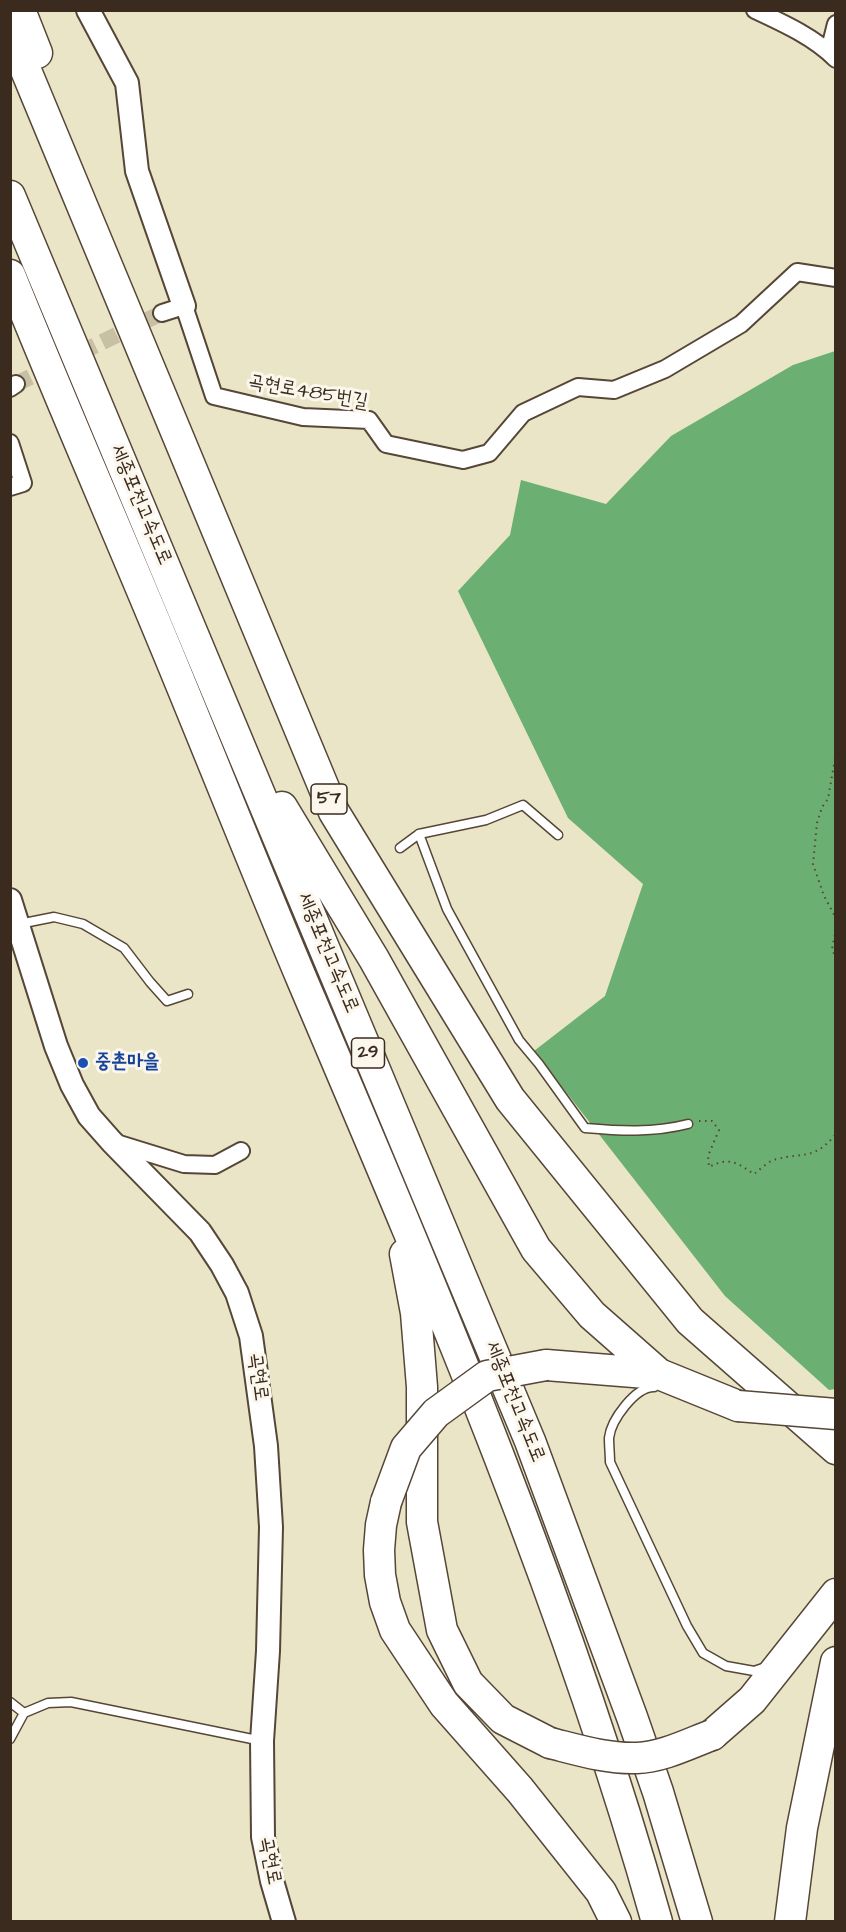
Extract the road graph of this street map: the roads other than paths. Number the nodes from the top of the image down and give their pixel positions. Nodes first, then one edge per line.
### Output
1 (20, 10) edge
2 (88, 10) edge
3 (755, 10) edge
4 (836, 24) edge
5 (10, 32) edge
6 (832, 56) edge
7 (10, 196) edge
8 (10, 275) edge
9 (836, 278) edge
10 (184, 306) junction
11 (162, 313) tunnel mouth
12 (10, 443) edge
13 (10, 487) edge
14 (230, 721) junction
15 (419, 834) junction
16 (558, 835) dead end
17 (400, 848) dead end
18 (10, 900) edge
19 (19, 924) junction
20 (188, 994) dead end
21 (688, 1124) road end
22 (368, 1133) junction
23 (112, 1142) junction
24 (241, 1151) dead end
25 (658, 1374) junction
26 (687, 1386) junction
27 (836, 1414) edge
28 (836, 1430) edge
29 (836, 1449) edge
30 (836, 1594) edge
31 (782, 1662) junction
32 (836, 1662) edge
33 (10, 1702) edge
34 (24, 1713) junction
35 (10, 1739) edge
36 (262, 1741) junction
37 (284, 1922) edge
38 (616, 1922) edge
39 (657, 1922) edge
40 (697, 1922) edge
41 (790, 1922) edge

1 - 28 highway, 57
2 - 10 main road
3 - 6 street
4 - 6 street
5 - 29 highway, 57
7 - 14 highway, 세종포천고속도로 / 29
8 - 22 highway, 세종포천고속도로 / 29
9 - 10 street, 곡현로485번길
10 - 11 street
12 - 13 street
14 - 25 highway
14 - 40 highway, 세종포천고속도로 / 29
15 - 16 lane
15 - 17 lane
15 - 21 lane
18 - 19 main road, 곡현로
19 - 20 lane
19 - 23 main road, 곡현로
22 - 31 highway, bridge
22 - 39 highway, 세종포천고속도로 / 29
23 - 24 street
23 - 36 main road, 곡현로
25 - 26 highway
25 - 38 highway, bridge
26 - 27 highway, bridge
26 - 31 lane
30 - 31 highway
32 - 41 highway
33 - 34 lane
34 - 35 lane
34 - 36 lane
36 - 37 main road, 곡현로

